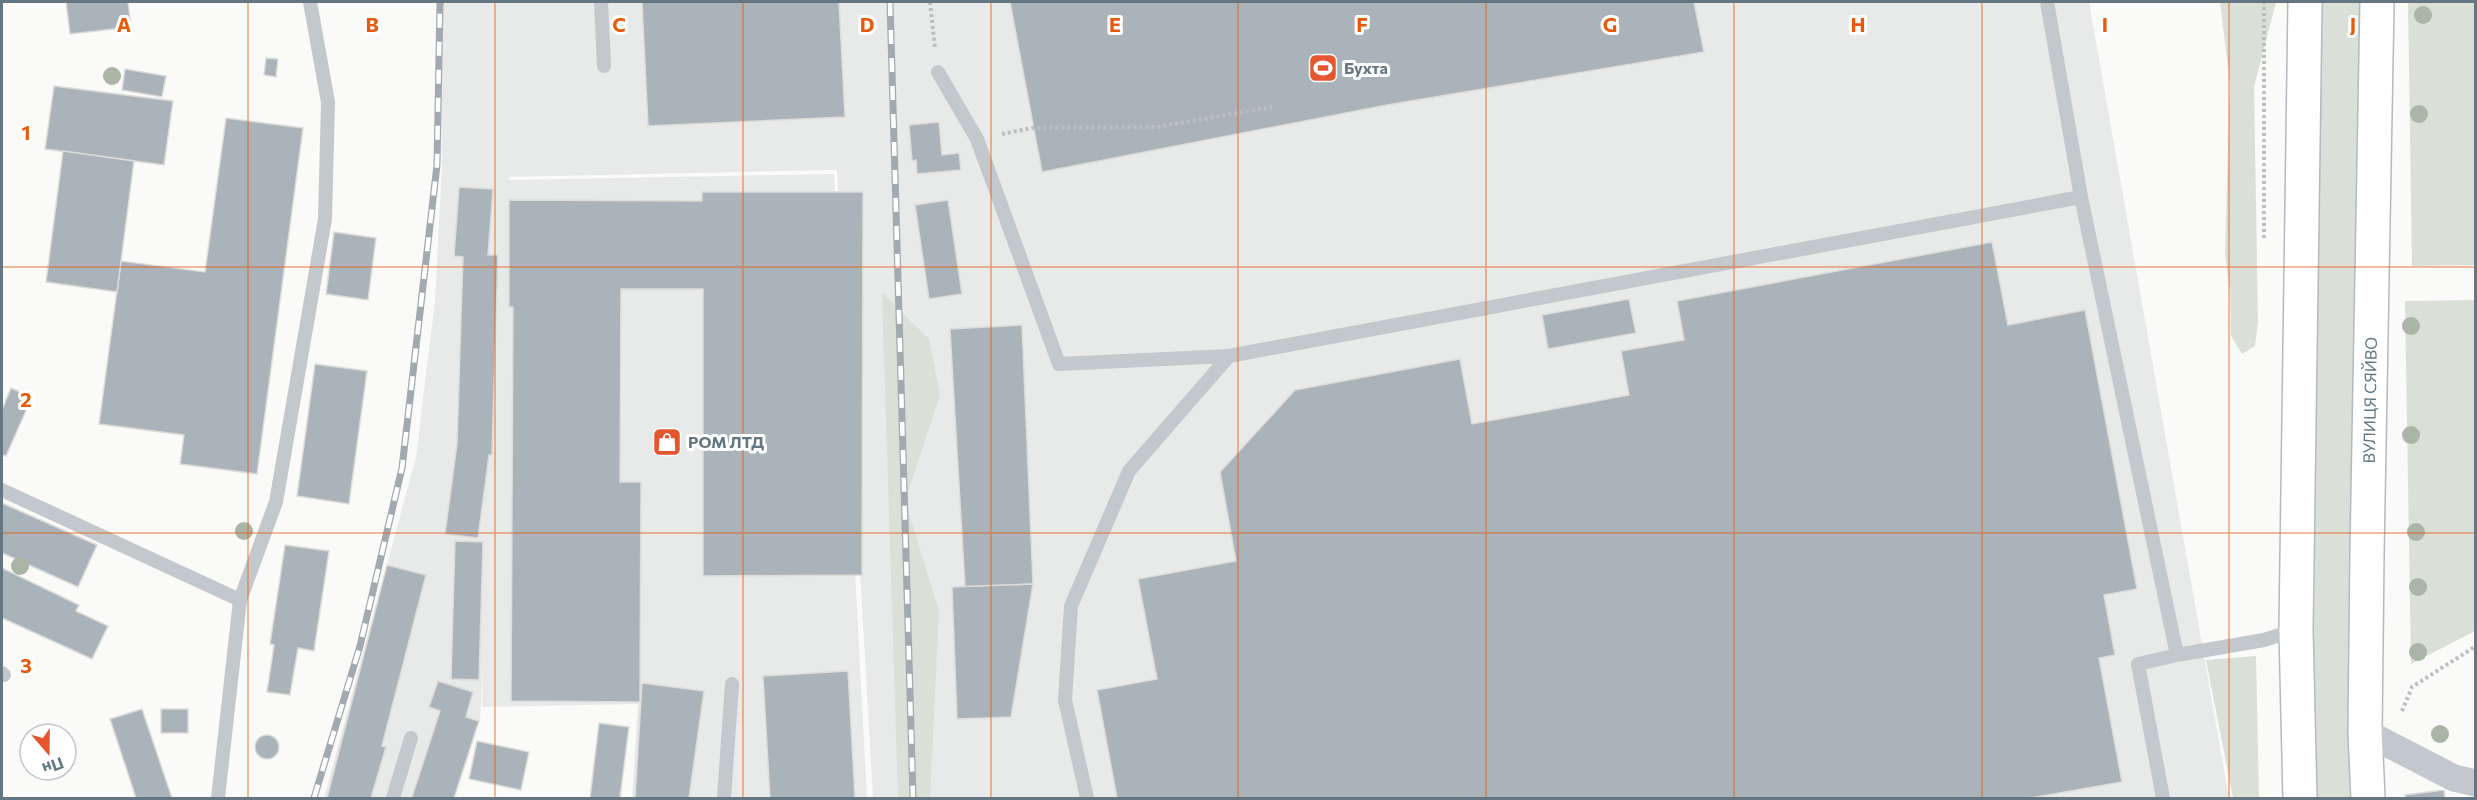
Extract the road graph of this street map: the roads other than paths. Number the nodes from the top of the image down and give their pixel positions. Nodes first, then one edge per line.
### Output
1 (310, 2) edge
2 (601, 2) edge
3 (2047, 2) edge
4 (2305, 2) edge
5 (2377, 2) edge
6 (604, 66) dead end
7 (938, 72) road end
8 (2081, 197) junction
9 (1229, 356) junction
10 (2, 490) edge
11 (240, 600) junction
12 (2296, 630) junction
13 (2177, 655) junction
14 (732, 684) dead end
15 (2365, 732) junction
16 (411, 738) dead end
17 (2475, 783) edge
18 (218, 798) edge
19 (393, 798) edge
20 (724, 798) edge
21 (1087, 798) edge
22 (2163, 798) edge
23 (2300, 798) edge
24 (2368, 798) edge

1 - 11 lane
2 - 6 lane
3 - 8 lane
4 - 12 main road
5 - 15 main road, ВУЛИЦЯ СЯЙВО
7 - 9 lane
8 - 9 lane
8 - 13 lane
9 - 21 lane
10 - 11 lane
11 - 18 lane
12 - 13 lane
12 - 23 main road
13 - 22 lane
14 - 20 lane
15 - 17 street
15 - 24 main road, ВУЛИЦЯ СЯЙВО
16 - 19 lane

